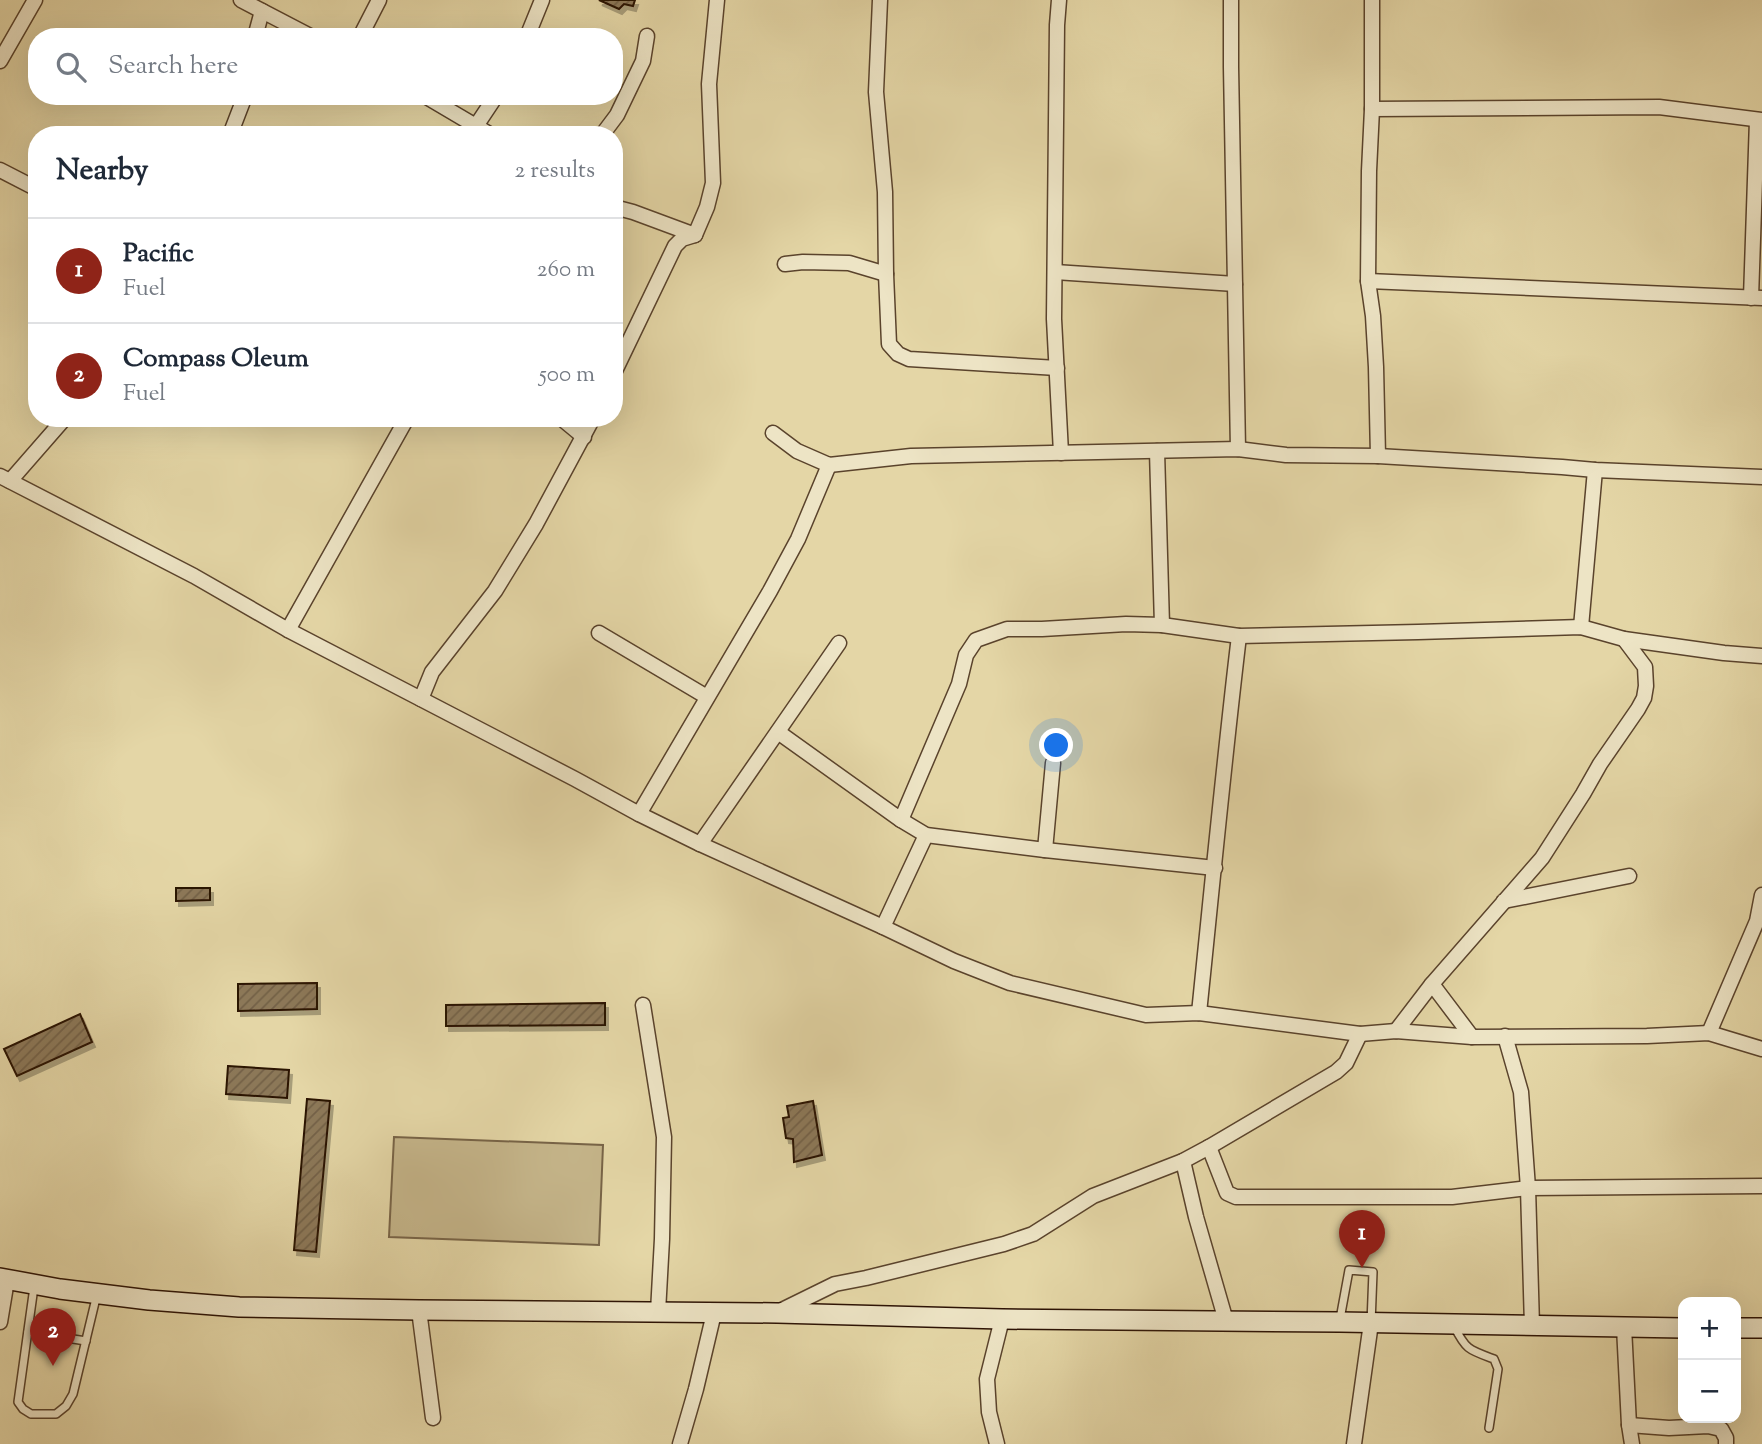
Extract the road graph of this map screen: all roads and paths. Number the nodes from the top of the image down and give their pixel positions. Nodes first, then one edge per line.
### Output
1 (35, 0) edge
2 (241, 0) edge
3 (379, 0) edge
4 (542, 0) edge
5 (717, 0) edge
6 (880, 0) edge
7 (1059, 0) edge
8 (1231, 0) edge
9 (1372, 0) edge
10 (262, 11) junction
11 (257, 28) edge
12 (295, 28) edge
13 (365, 28) edge
14 (531, 28) edge
15 (647, 36) dead end
16 (0, 61) edge
17 (623, 102) edge
18 (242, 105) edge
19 (440, 105) edge
20 (490, 105) edge
21 (621, 105) edge
22 (1372, 109) junction
23 (1759, 120) edge
24 (233, 126) edge
25 (476, 126) joint
26 (608, 126) edge
27 (0, 170) edge
28 (28, 184) edge
29 (623, 210) edge
30 (695, 235) junction
31 (785, 264) dead end
32 (1055, 272) junction
33 (886, 274) junction
34 (1368, 281) junction
35 (1235, 284) junction
36 (1757, 298) edge
37 (623, 354) edge
38 (1057, 368) junction
39 (56, 427) edge
40 (402, 427) edge
41 (572, 427) edge
42 (589, 427) edge
43 (773, 433) dead end
44 (584, 437) junction
45 (1238, 449) junction
46 (1157, 451) junction
47 (1061, 453) junction
48 (1378, 456) junction
49 (829, 465) junction
50 (1595, 470) junction
51 (1762, 477) edge
52 (5, 478) edge
53 (1162, 625) junction
54 (1581, 627) junction
55 (288, 630) junction
56 (599, 633) dead end
57 (1239, 636) junction
58 (1625, 639) junction
59 (839, 643) dead end
60 (1762, 656) edge
61 (707, 697) junction
62 (421, 699) junction
63 (778, 732) junction
64 (1053, 763) dead end
65 (639, 814) junction
66 (901, 820) junction
67 (926, 835) junction
68 (700, 844) junction
69 (1045, 850) junction
70 (1215, 867) junction
71 (1629, 876) dead end
72 (1762, 895) edge
73 (1504, 901) junction
74 (1759, 921) edge
75 (883, 927) junction
76 (1432, 984) junction
77 (643, 1005) dead end
78 (1199, 1013) junction
79 (1396, 1031) junction
80 (1709, 1033) junction
81 (1360, 1034) junction
82 (1505, 1036) junction
83 (1472, 1037) junction
84 (1762, 1049) edge
85 (1209, 1147) junction
86 (1182, 1160) junction
87 (1762, 1186) edge
88 (1528, 1188) junction
89 (4, 1279) edge
90 (34, 1284) junction
91 (97, 1294) junction
92 (419, 1310) junction
93 (658, 1312) junction
94 (714, 1313) junction
95 (777, 1313) junction
96 (1002, 1319) junction
97 (1226, 1321) junction
98 (0, 1322) edge
99 (1340, 1322) junction
100 (1371, 1323) junction
101 (1453, 1324) junction
102 (1532, 1326) junction
103 (1624, 1327) junction
104 (1678, 1328) edge
105 (1741, 1328) edge
106 (1762, 1328) edge
107 (28, 1332) junction
108 (86, 1341) junction
109 (433, 1418) dead end
110 (1629, 1425) junction
111 (1489, 1428) dead end
112 (680, 1444) edge
113 (997, 1444) edge
114 (1354, 1444) edge
115 (1632, 1444) edge
116 (1726, 1444) edge

1 - 16 street
2 - 10 street
3 - 13 street
4 - 14 street
5 - 30 street
6 - 33 street
7 - 32 street
8 - 35 street
9 - 22 street
10 - 11 street
10 - 12 street
15 - 17 street
18 - 24 street
19 - 25 street
20 - 25 street
21 - 26 street
22 - 23 street
22 - 34 street
23 - 36 street
27 - 28 street
29 - 30 street
30 - 37 street
31 - 33 street
32 - 35 street
32 - 38 street
33 - 38 street
34 - 36 street
34 - 48 street
35 - 45 street
38 - 47 street
39 - 52 street
40 - 55 street
41 - 44 street
42 - 44 street
43 - 49 street
44 - 62 street
45 - 46 street
45 - 48 street
46 - 47 street
46 - 53 street
47 - 49 street
48 - 50 street
49 - 61 street
50 - 51 street
50 - 54 street
52 - 55 street
53 - 57 street
53 - 66 street
54 - 57 street
54 - 58 street
55 - 62 street
56 - 61 street
57 - 70 street
58 - 60 street
58 - 73 street
59 - 63 street
61 - 65 street
62 - 65 street
63 - 66 street
63 - 68 street
64 - 69 street
65 - 68 street
66 - 67 street
67 - 69 street
67 - 75 street
68 - 75 street
69 - 70 street
70 - 78 street
71 - 73 street
72 - 74 street
73 - 76 street
74 - 80 street
75 - 78 street
76 - 79 street
76 - 83 street
77 - 93 street
78 - 81 street
79 - 81 street
79 - 83 street
80 - 82 street
80 - 84 street
81 - 85 street
82 - 83 street
82 - 88 street
85 - 86 street
85 - 88 street
86 - 95 street
86 - 97 street
87 - 88 street
88 - 102 street
89 - 90 main road
89 - 98 street
90 - 91 main road
90 - 107 lane
91 - 92 main road
91 - 108 lane
92 - 93 main road
92 - 109 street
93 - 94 main road
94 - 95 main road
94 - 112 street
95 - 96 main road
96 - 97 main road
96 - 113 street
97 - 99 main road
99 - 100 main road
99 - 100 lane
100 - 101 main road
100 - 114 street
101 - 102 main road
101 - 111 lane
102 - 103 main road
103 - 104 main road
103 - 110 street
105 - 106 main road
107 - 108 lane
107 - 108 lane
110 - 115 street
110 - 116 street

